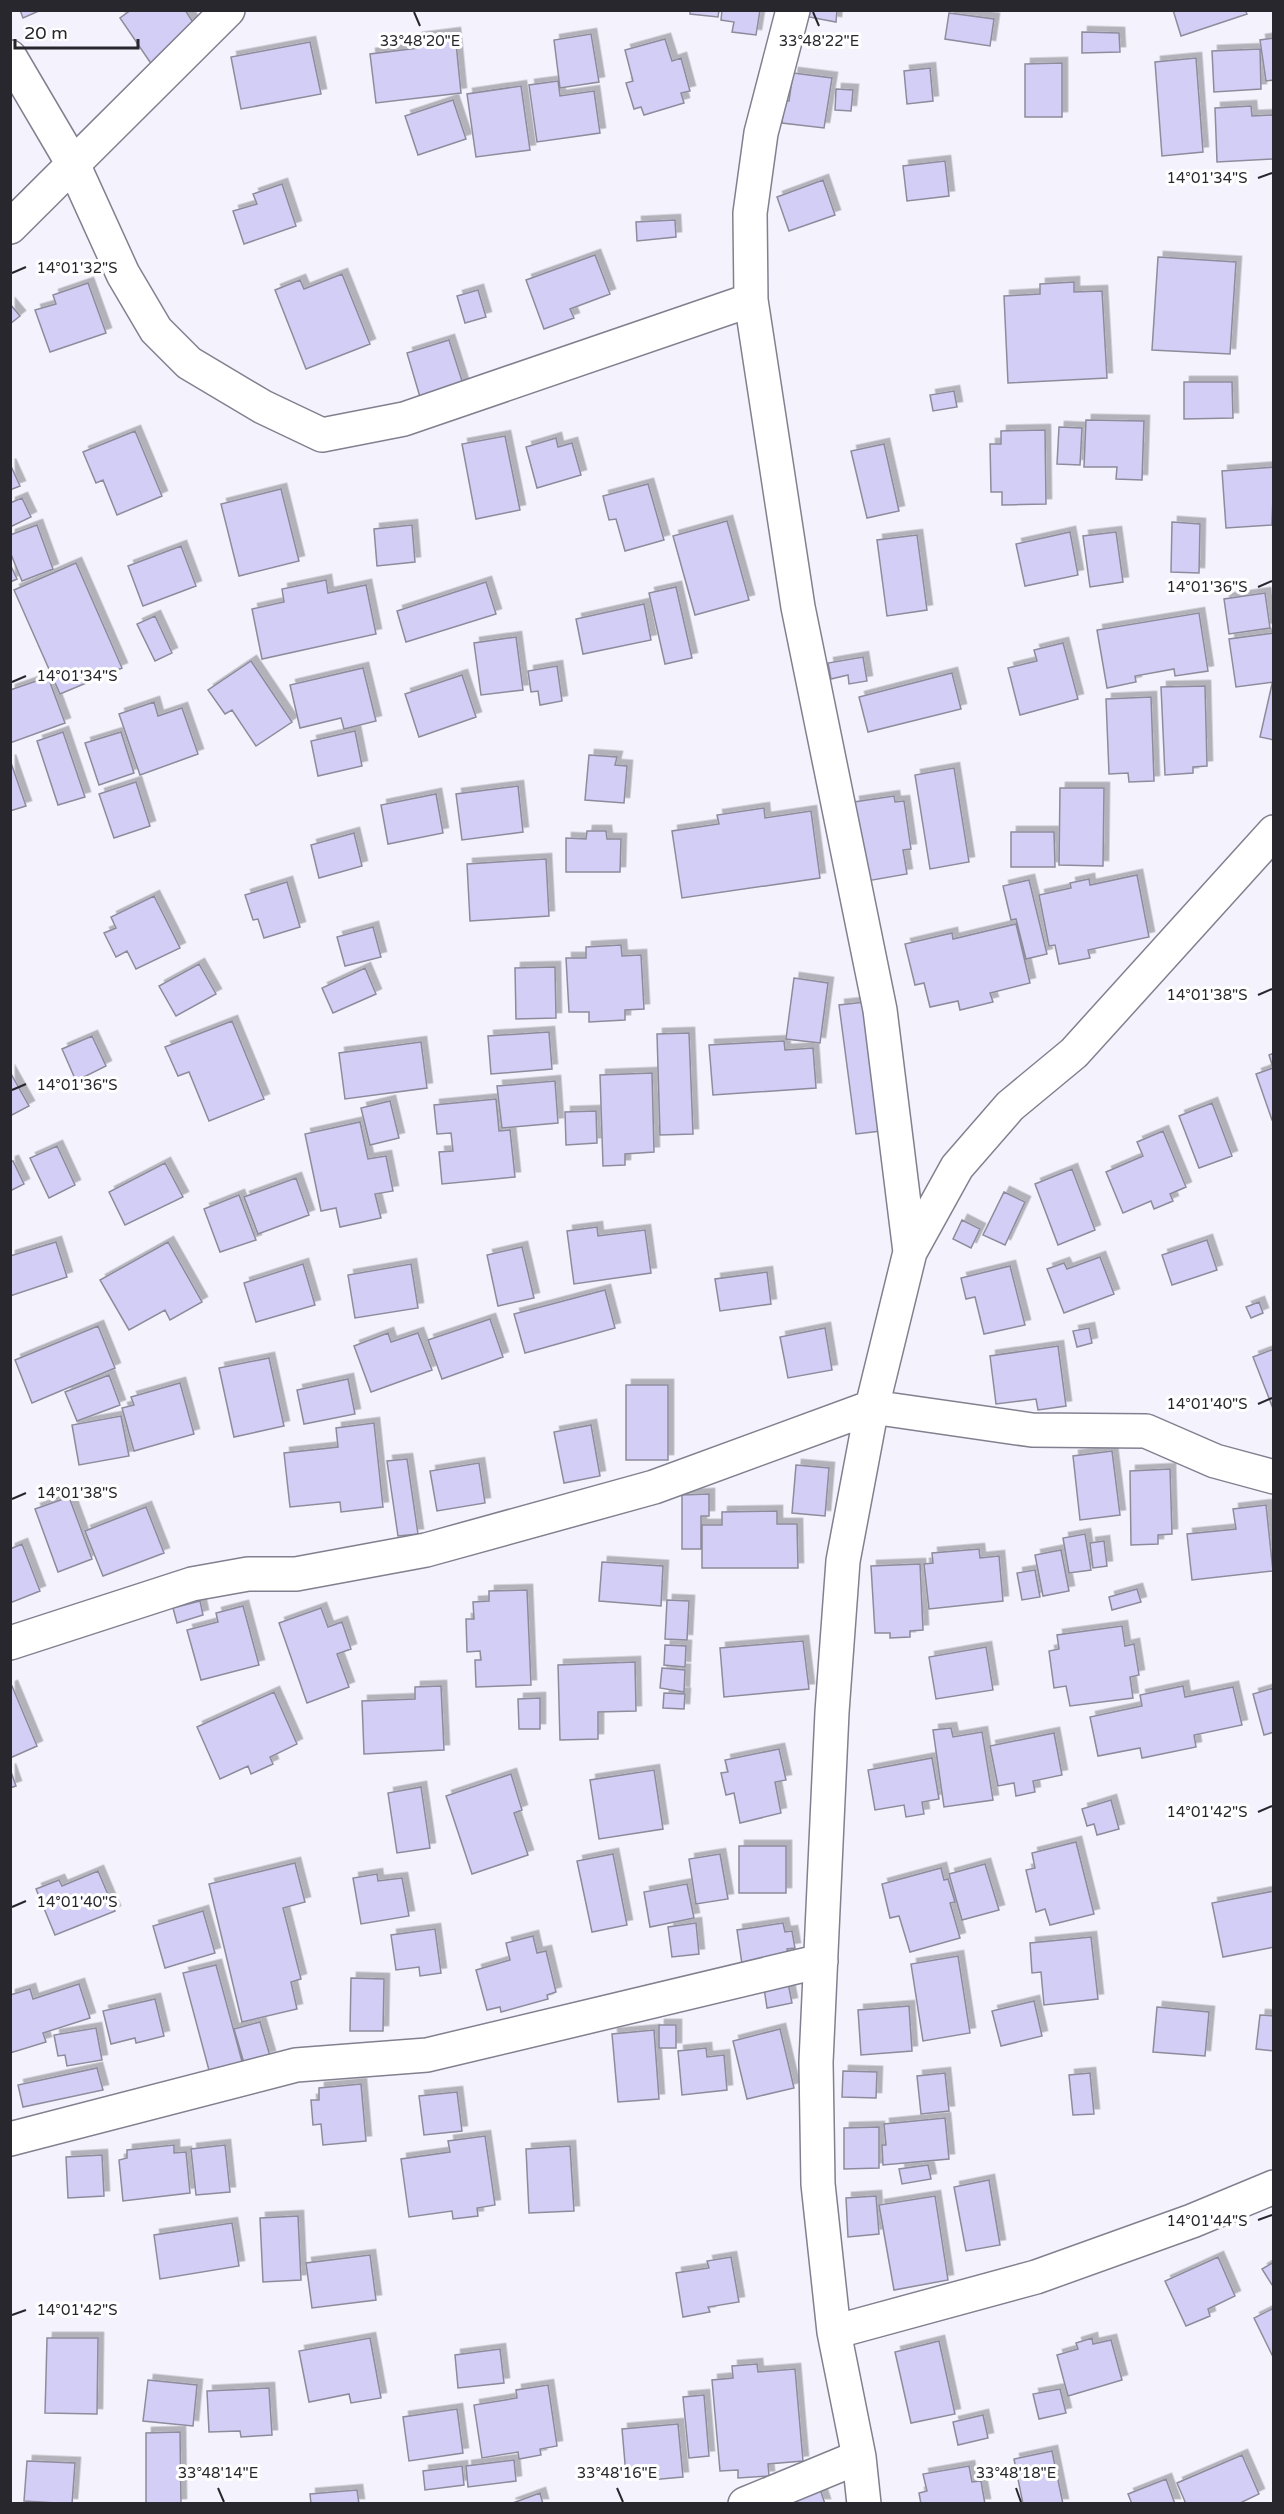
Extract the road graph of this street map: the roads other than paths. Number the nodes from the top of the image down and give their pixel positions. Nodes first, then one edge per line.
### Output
1 (228, 10) edge
2 (792, 10) edge
3 (10, 57) edge
4 (73, 164) junction
5 (10, 227) edge
6 (751, 300) junction
7 (1274, 832) edge
8 (910, 1252) junction
9 (872, 1407) junction
10 (1274, 1477) edge
11 (10, 1643) edge
12 (821, 1960) junction
13 (10, 2139) edge
14 (1274, 2187) edge
15 (834, 2332) junction
16 (859, 2457) junction
17 (745, 2504) edge
18 (864, 2504) edge

1 - 4 street
2 - 6 street
3 - 4 street
4 - 5 street
4 - 6 street
6 - 8 street
7 - 8 street
8 - 9 street
9 - 10 street
9 - 11 street
9 - 12 street
12 - 13 street
12 - 15 street
14 - 15 street
15 - 16 street
16 - 17 street
16 - 18 street

